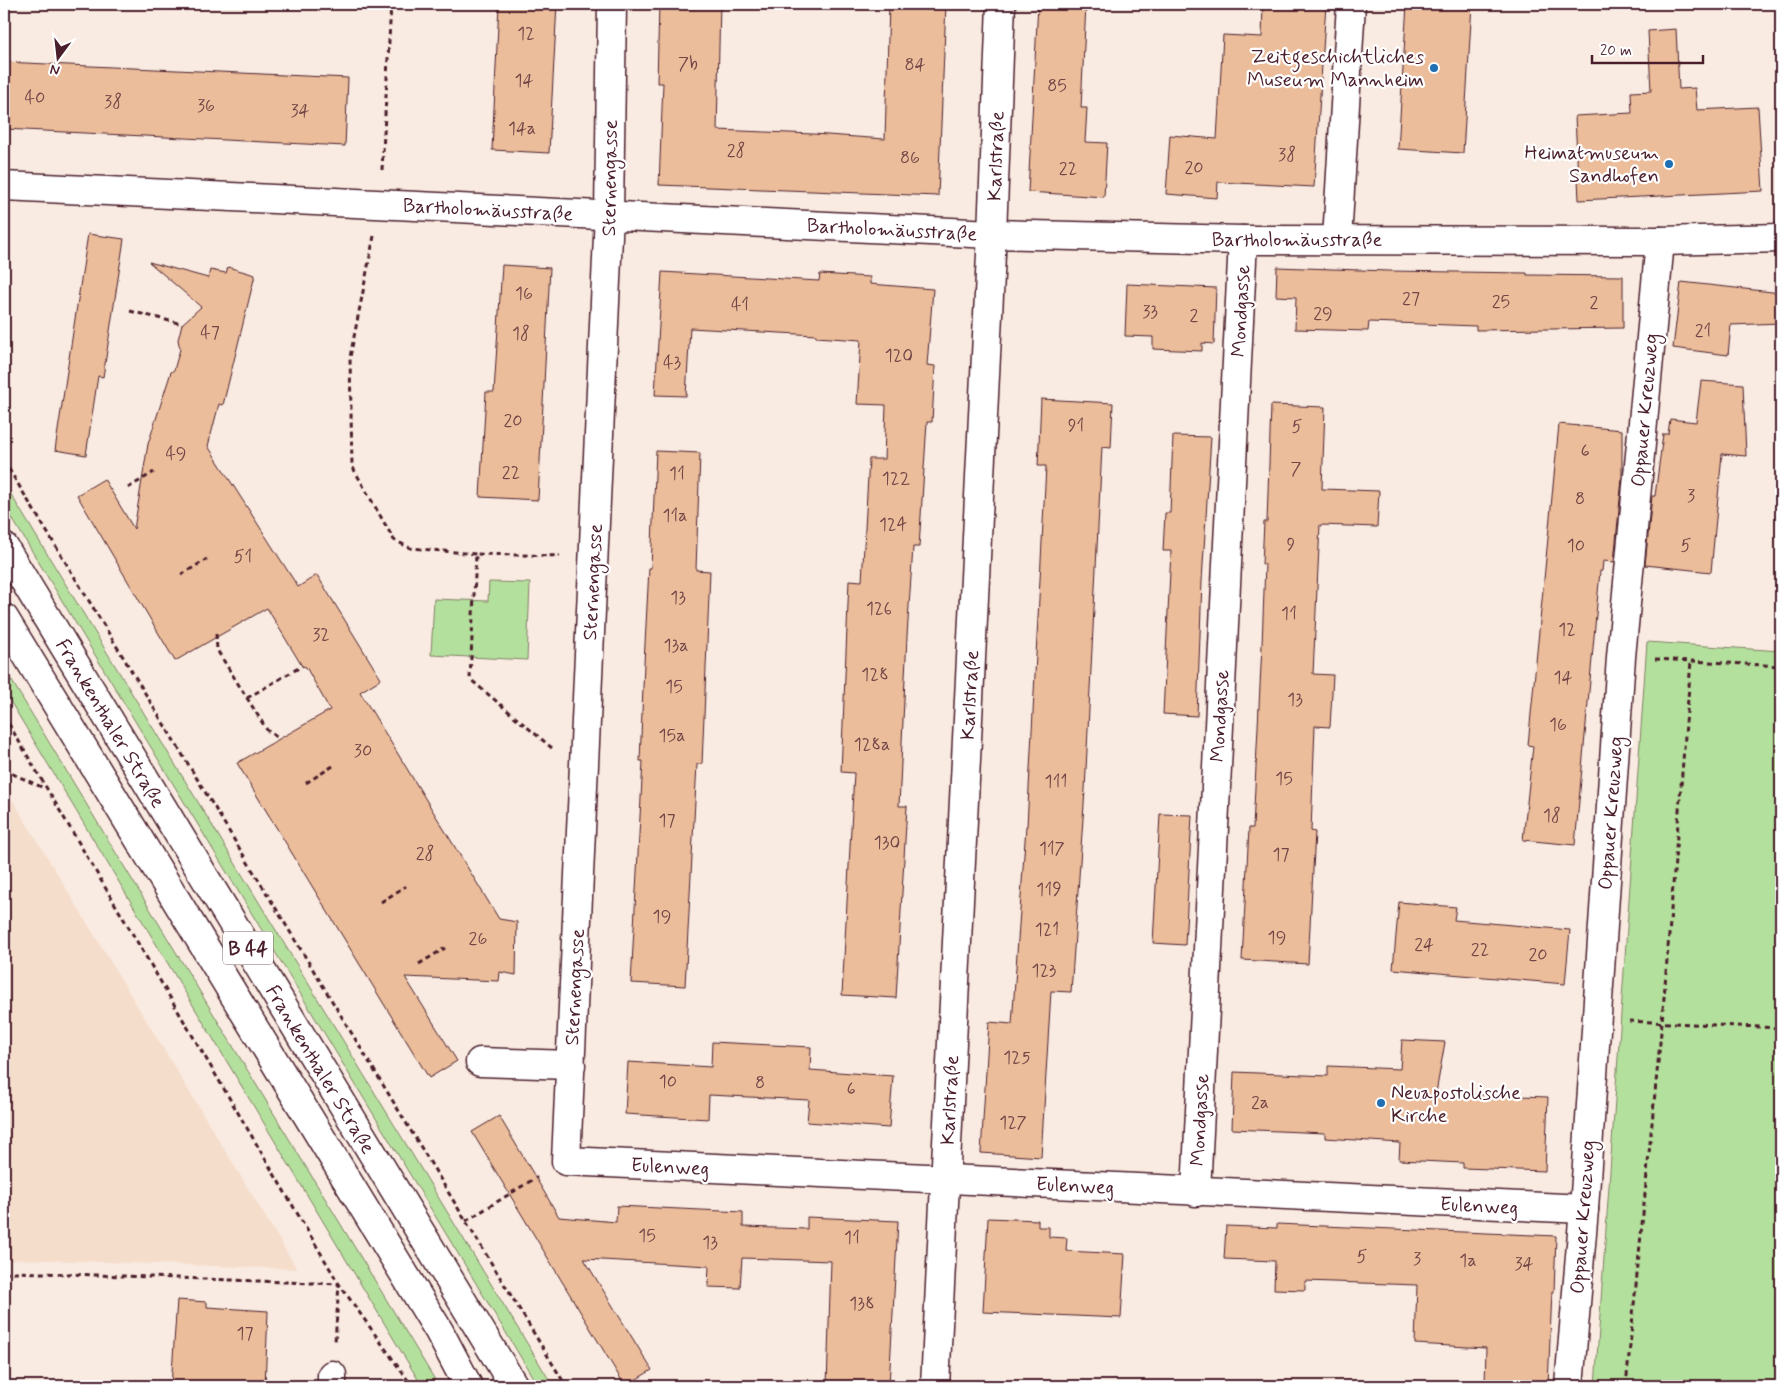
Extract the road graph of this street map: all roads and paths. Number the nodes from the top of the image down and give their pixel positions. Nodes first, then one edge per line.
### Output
1 (391, 4) edge
2 (612, 4) edge
3 (1001, 4) edge
4 (1351, 4) edge
5 (4, 186) edge
6 (380, 203) junction
7 (609, 214) junction
8 (992, 234) junction
9 (1781, 238) edge
10 (1243, 240) junction
11 (1337, 240) junction
12 (1660, 241) junction
13 (130, 311) dead end
14 (182, 324) dead end
15 (4, 461) edge
16 (154, 472) dead end
17 (128, 488) dead end
18 (4, 547) edge
19 (476, 554) junction
20 (593, 557) junction
21 (207, 559) dead end
22 (181, 575) dead end
23 (4, 618) edge
24 (216, 634) dead end
25 (1621, 657) junction
26 (1691, 661) junction
27 (302, 666) dead end
28 (1781, 666) edge
29 (247, 698) junction
30 (4, 716) edge
31 (279, 739) dead end
32 (584, 761) junction
33 (333, 766) dead end
34 (4, 770) edge
35 (306, 783) dead end
36 (46, 788) junction
37 (406, 886) dead end
38 (381, 902) dead end
39 (445, 948) dead end
40 (419, 964) dead end
41 (1596, 1020) junction
42 (1662, 1022) junction
43 (1781, 1028) edge
44 (480, 1062) dead end
45 (570, 1065) junction
46 (566, 1161) junction
47 (945, 1179) junction
48 (1196, 1192) junction
49 (1584, 1209) junction
50 (466, 1221) junction
51 (4, 1274) edge
52 (339, 1284) junction
53 (332, 1381) edge
54 (412, 1386) edge
55 (468, 1386) edge
56 (514, 1386) edge
57 (566, 1386) edge
58 (935, 1386) edge
59 (1569, 1386) edge
60 (1626, 1386) edge

1 - 6 path
2 - 7 street, Sternengasse
3 - 8 street, Karlstraße
4 - 11 street
5 - 6 street, Bartholomäusstraße
6 - 7 street, Bartholomäusstraße
6 - 19 path
7 - 8 street, Bartholomäusstraße
7 - 20 street, Sternengasse
8 - 10 street, Bartholomäusstraße
8 - 47 street, Karlstraße
9 - 12 street, Bartholomäusstraße
10 - 11 street, Bartholomäusstraße
10 - 48 street, Mondgasse
11 - 12 street, Bartholomäusstraße
12 - 25 street, Oppauer Kreuzweg
13 - 14 path
15 - 50 path
16 - 17 path
18 - 56 street, Frankenthaler Straße / B 44
19 - 20 path
19 - 32 path
20 - 32 street, Sternengasse
21 - 22 path
23 - 55 street, Frankenthaler Straße / B 44
24 - 29 path
25 - 26 path
25 - 41 street, Oppauer Kreuzweg
26 - 28 path
26 - 42 path
27 - 29 path
29 - 31 path
30 - 36 path
32 - 45 street, Sternengasse
33 - 35 path
34 - 36 path
36 - 52 path
37 - 38 path
39 - 40 path
41 - 42 path
41 - 49 street, Oppauer Kreuzweg
42 - 43 path
42 - 60 path
44 - 45 street
45 - 46 street, Sternengasse
46 - 47 street, Eulenweg
46 - 50 path
47 - 48 street, Eulenweg
47 - 58 street, Karlstraße
48 - 49 street, Eulenweg
49 - 59 street, Oppauer Kreuzweg
50 - 57 path
51 - 52 path
52 - 53 path
52 - 54 path

